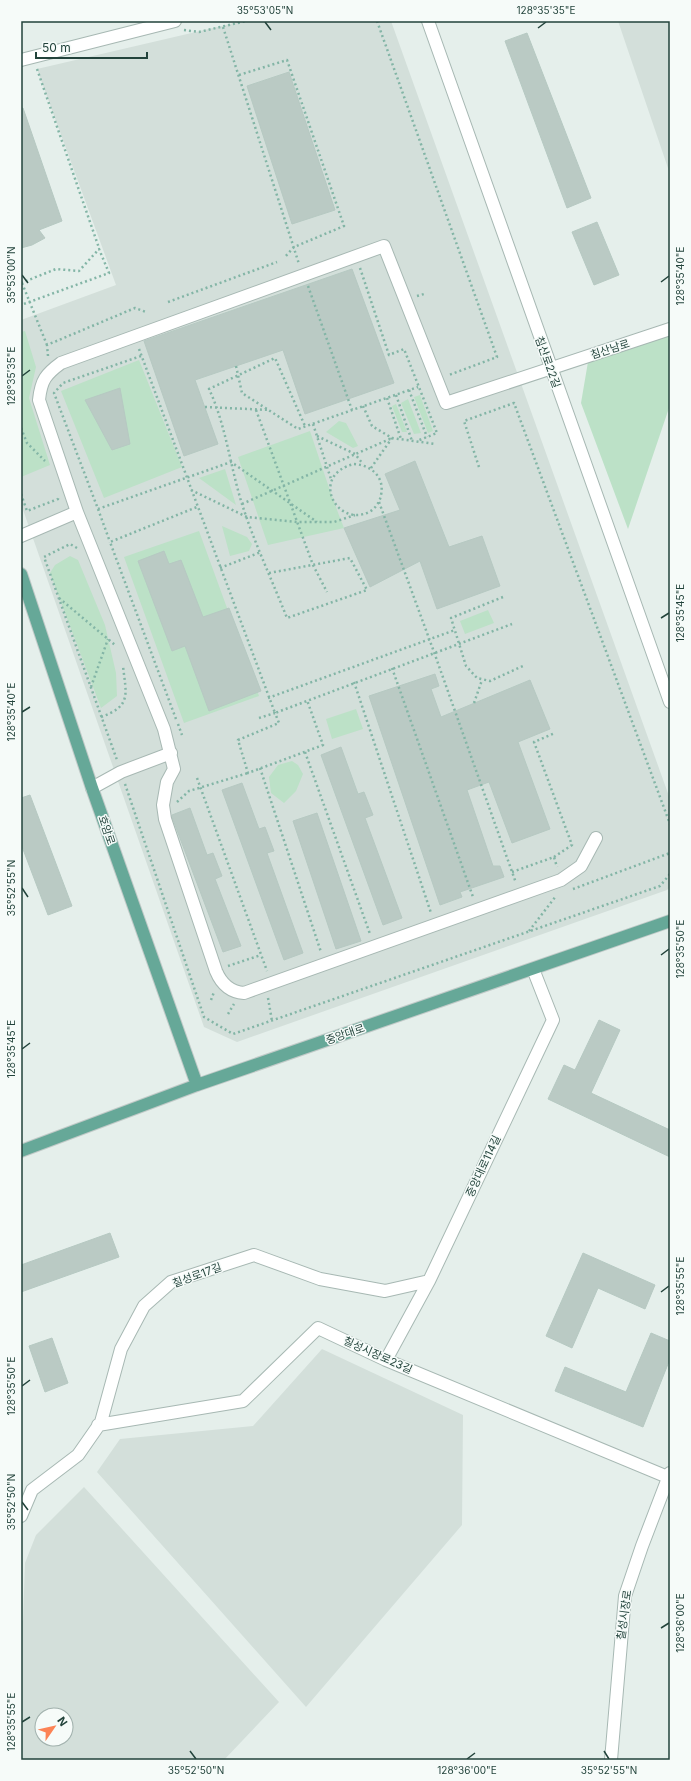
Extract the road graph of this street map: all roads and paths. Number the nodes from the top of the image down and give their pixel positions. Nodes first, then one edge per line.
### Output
1 (175, 21) edge
2 (377, 21) edge
3 (428, 21) edge
4 (223, 26) dead end
5 (21, 60) edge
6 (37, 69) dead end
7 (239, 75) junction
8 (294, 247) junction
9 (99, 249) junction
10 (284, 258) dead end
11 (277, 262) dead end
12 (358, 262) dead end
13 (300, 268) dead end
14 (306, 282) dead end
15 (22, 283) edge
16 (424, 294) dead end
17 (29, 302) junction
18 (168, 302) dead end
19 (420, 303) dead end
20 (21, 305) edge
21 (146, 312) dead end
22 (670, 329) edge
23 (47, 345) junction
24 (138, 346) dead end
25 (50, 355) dead end
26 (141, 356) junction
27 (236, 366) dead end
28 (445, 368) dead end
29 (551, 369) junction
30 (237, 377) junction
31 (418, 387) junction
32 (409, 390) junction
33 (396, 394) junction
34 (387, 398) junction
35 (363, 406) junction
36 (205, 407) dead end
37 (217, 408) junction
38 (256, 410) junction
39 (270, 410) junction
40 (352, 410) junction
41 (313, 424) junction
42 (305, 426) junction
43 (21, 428) edge
44 (317, 435) junction
45 (392, 438) junction
46 (427, 438) junction
47 (401, 439) junction
48 (412, 441) junction
49 (418, 441) junction
50 (434, 444) dead end
51 (355, 454) junction
52 (231, 462) junction
53 (363, 464) junction
54 (50, 465) dead end
55 (327, 467) junction
56 (479, 467) dead end
57 (371, 468) junction
58 (186, 477) junction
59 (331, 479) junction
60 (191, 490) junction
61 (271, 491) junction
62 (21, 494) edge
63 (58, 499) dead end
64 (379, 502) junction
65 (242, 504) junction
66 (291, 505) junction
67 (197, 507) junction
68 (98, 509) junction
69 (78, 512) junction
70 (355, 515) junction
71 (247, 517) junction
72 (297, 522) junction
73 (317, 522) junction
74 (21, 536) edge
75 (110, 542) junction
76 (83, 552) dead end
77 (261, 552) junction
78 (313, 565) junction
79 (220, 568) junction
80 (269, 573) junction
81 (21, 574) edge
82 (327, 592) dead end
83 (503, 597) dead end
84 (59, 598) junction
85 (512, 624) dead end
86 (455, 630) junction
87 (108, 639) junction
88 (430, 639) junction
89 (117, 641) dead end
90 (459, 643) junction
91 (434, 652) junction
92 (525, 665) dead end
93 (392, 668) junction
94 (128, 670) dead end
95 (482, 680) junction
96 (354, 682) junction
97 (91, 687) junction
98 (268, 698) junction
99 (307, 700) junction
100 (670, 702) edge
101 (474, 703) dead end
102 (275, 712) junction
103 (101, 717) junction
104 (259, 718) dead end
105 (555, 733) dead end
106 (182, 735) dead end
107 (305, 752) junction
108 (171, 753) junction
109 (260, 768) junction
110 (121, 772) junction
111 (248, 773) junction
112 (197, 778) dead end
113 (92, 788) junction
114 (200, 788) junction
115 (164, 812) junction
116 (670, 824) edge
117 (596, 838) dead end
118 (554, 857) dead end
119 (670, 874) edge
120 (520, 894) junction
121 (557, 895) dead end
122 (478, 910) junction
123 (670, 922) edge
124 (435, 925) junction
125 (529, 932) junction
126 (374, 946) junction
127 (261, 955) junction
128 (325, 964) junction
129 (533, 969) junction
130 (216, 971) junction
131 (271, 983) junction
132 (235, 1001) dead end
133 (228, 1014) dead end
134 (197, 1085) junction
135 (21, 1151) edge
136 (429, 1282) junction
137 (386, 1360) junction
138 (98, 1425) junction
139 (669, 1476) edge
140 (21, 1516) edge
141 (611, 1760) edge

1 - 5 street
2 - 28 path
3 - 29 street, 침산로22길
4 - 7 path
6 - 9 path
7 - 8 path
7 - 8 path
8 - 10 path
8 - 13 path
9 - 15 path
9 - 17 path
11 - 18 path
12 - 31 path
14 - 40 path
15 - 17 path
16 - 19 path
17 - 20 path
17 - 23 path
21 - 23 path
22 - 29 street, 침산남로
23 - 25 path
24 - 26 path
26 - 58 path
26 - 68 path
27 - 30 path
29 - 69 street, 침산남로
29 - 100 street, 침산로22길
30 - 37 path
30 - 39 path
30 - 42 path
31 - 32 path
31 - 46 path
32 - 33 path
32 - 46 path
33 - 34 path
33 - 48 path
34 - 35 path
34 - 47 path
35 - 40 path
35 - 45 path
36 - 37 path
37 - 38 path
37 - 52 path
38 - 39 path
38 - 66 path
39 - 42 path
40 - 41 path
41 - 42 path
41 - 44 path
43 - 54 path
44 - 51 path
44 - 55 path
45 - 47 path
45 - 51 path
45 - 57 path
46 - 49 path
47 - 48 path
48 - 49 path
49 - 50 path
51 - 53 path
51 - 55 path
52 - 58 path
52 - 61 path
52 - 65 path
53 - 57 path
53 - 59 path
55 - 59 path
55 - 61 path
56 - 116 path
57 - 64 path
58 - 60 path
58 - 68 path
59 - 70 path
60 - 67 path
60 - 71 path
61 - 65 path
61 - 66 path
62 - 63 path
64 - 70 path
64 - 88 path
65 - 71 path
66 - 72 path
66 - 73 path
67 - 75 path
67 - 79 path
68 - 75 path
69 - 74 street
69 - 108 street
70 - 73 path
71 - 72 path
71 - 77 path
72 - 73 path
72 - 78 path
75 - 106 path
76 - 84 path
77 - 79 path
77 - 80 path
78 - 80 path
78 - 80 path
78 - 82 path
79 - 98 path
81 - 113 main road, 호암로
83 - 86 path
84 - 87 path
84 - 97 path
85 - 90 path
86 - 88 path
86 - 90 path
87 - 89 path
87 - 97 path
88 - 91 path
88 - 98 path
90 - 91 path
90 - 95 path
91 - 93 path
91 - 120 path
92 - 95 path
93 - 96 path
93 - 122 path
94 - 103 path
95 - 101 path
96 - 99 path
96 - 124 path
97 - 103 path
98 - 102 path
99 - 102 path
99 - 107 path
102 - 104 path
102 - 111 path
103 - 110 path
105 - 118 path
107 - 109 path
107 - 126 path
108 - 110 street
108 - 115 street
109 - 111 path
109 - 128 path
110 - 113 street
110 - 125 path
111 - 114 path
112 - 114 path
113 - 134 main road, 호암로
114 - 115 path
114 - 127 path
115 - 130 street
117 - 120 street
119 - 125 path
120 - 122 street
121 - 125 path
122 - 124 street
123 - 129 main road, 중앙대로
124 - 126 street
126 - 128 street
127 - 130 path
127 - 131 path
128 - 131 street
129 - 134 main road, 중앙대로
129 - 136 street, 중앙대로114길
130 - 131 street
132 - 133 path
134 - 135 main road, 중앙대로
136 - 137 street, 중앙대로114길
136 - 138 street, 칠성로17길
137 - 138 street, 칠성시장로23길
137 - 139 street, 칠성시장로23길
138 - 140 street, 칠성로17길
139 - 141 street, 칠성시장로

